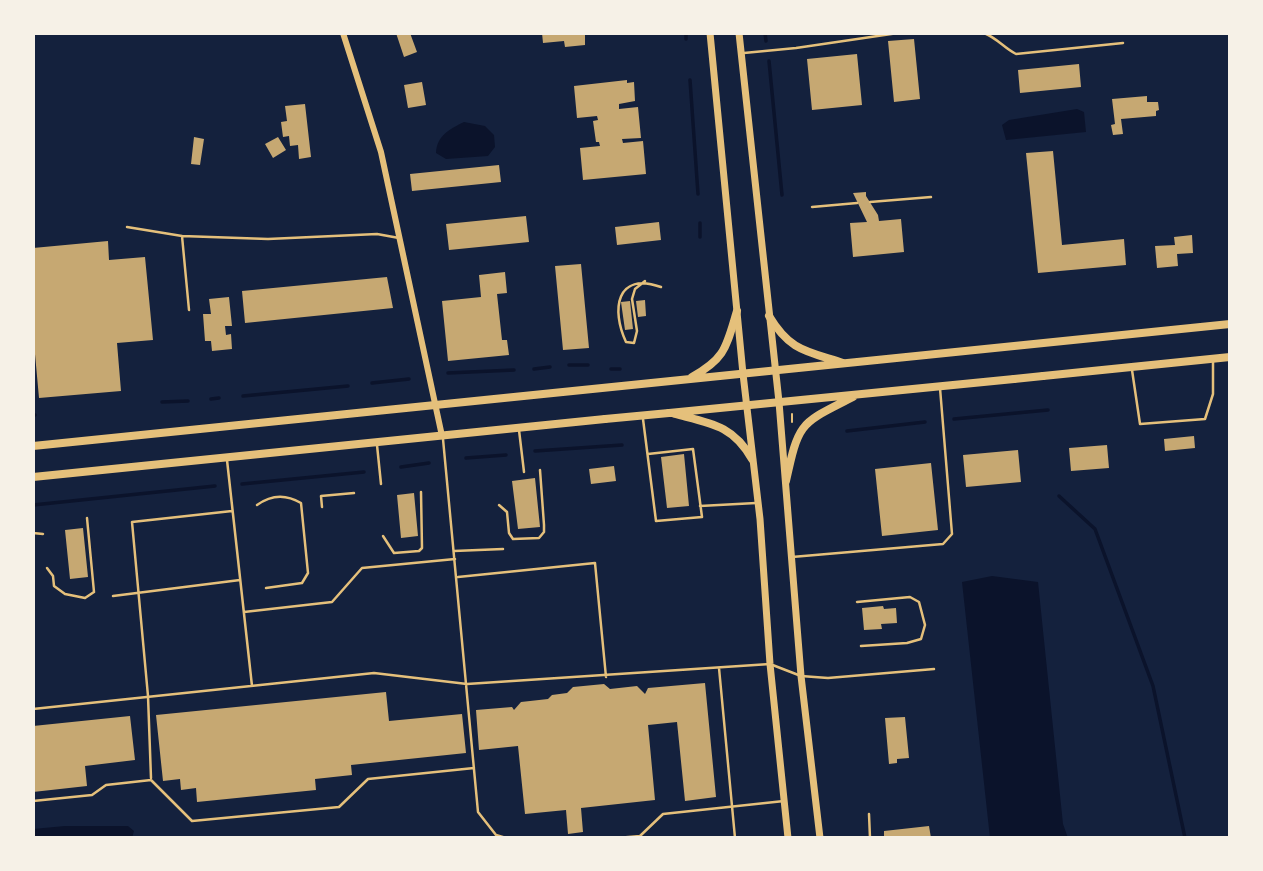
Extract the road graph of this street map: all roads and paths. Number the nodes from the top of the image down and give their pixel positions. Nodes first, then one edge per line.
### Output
1 (343, 33) edge
2 (710, 33) edge
3 (739, 33) edge
4 (898, 33) edge
5 (985, 33) edge
6 (1123, 43) dead end
7 (741, 54) junction
8 (931, 197) dead end
9 (870, 202) dead end
10 (857, 204) dead end
11 (812, 207) dead end
12 (127, 227) dead end
13 (182, 236) junction
14 (399, 238) junction
15 (645, 281) junction
16 (661, 287) dead end
17 (189, 310) dead end
18 (737, 311) junction
19 (769, 316) junction
20 (1230, 324) edge
21 (1230, 357) edge
22 (1213, 359) junction
23 (845, 363) junction
24 (1132, 367) junction
25 (775, 371) junction
26 (743, 374) junction
27 (686, 380) junction
28 (940, 386) junction
29 (858, 394) junction
30 (779, 402) junction
31 (746, 405) junction
32 (436, 406) junction
33 (669, 413) junction
34 (792, 414) dead end
35 (643, 415) junction
36 (786, 420) dead end
37 (792, 422) junction
38 (797, 424) dead end
39 (519, 428) junction
40 (443, 436) junction
41 (376, 442) junction
42 (33, 446) edge
43 (648, 454) junction
44 (226, 457) junction
45 (752, 459) junction
46 (540, 470) dead end
47 (524, 472) dead end
48 (33, 477) edge
49 (786, 481) junction
50 (381, 484) dead end
51 (421, 492) dead end
52 (354, 493) dead end
53 (758, 503) junction
54 (257, 505) dead end
55 (499, 505) dead end
56 (322, 506) dead end
57 (700, 506) junction
58 (232, 511) junction
59 (87, 519) dead end
60 (33, 533) edge
61 (43, 534) dead end
62 (383, 536) dead end
63 (503, 548) dead end
64 (454, 551) junction
65 (792, 557) junction
66 (455, 559) junction
67 (47, 568) dead end
68 (457, 577) junction
69 (240, 580) junction
70 (266, 588) dead end
71 (139, 594) junction
72 (113, 596) dead end
73 (857, 602) dead end
74 (244, 612) junction
75 (861, 646) dead end
76 (770, 664) junction
77 (719, 668) junction
78 (934, 669) dead end
79 (801, 676) junction
80 (606, 677) junction
81 (467, 684) junction
82 (252, 686) junction
83 (148, 696) junction
84 (33, 709) edge
85 (474, 768) junction
86 (151, 780) junction
87 (33, 801) edge
88 (784, 802) junction
89 (732, 806) junction
90 (869, 814) dead end
91 (506, 838) edge
92 (617, 838) edge
93 (735, 838) edge
94 (788, 838) edge
95 (820, 838) edge
96 (870, 838) edge

1 - 14 street
2 - 18 main road
3 - 7 main road
4 - 7 lane
5 - 6 lane
7 - 19 main road
8 - 9 lane
10 - 11 lane
12 - 13 lane
13 - 14 lane
13 - 17 lane
14 - 32 street
15 - 15 lane
15 - 16 lane
18 - 26 main road
18 - 27 main road
19 - 23 main road
19 - 25 main road
20 - 23 main road
21 - 22 main road
22 - 24 main road
22 - 24 lane
23 - 25 main road
24 - 28 main road
25 - 26 main road
25 - 30 main road
26 - 27 main road
26 - 31 main road
27 - 32 main road
28 - 29 main road
28 - 65 lane
29 - 30 main road
29 - 49 main road
30 - 31 main road
30 - 49 main road
31 - 33 main road
31 - 45 main road
32 - 40 street
32 - 42 main road
33 - 35 main road
33 - 45 main road
34 - 37 path
35 - 39 main road
35 - 43 lane
36 - 37 path
37 - 38 path
39 - 40 main road
39 - 47 lane
40 - 41 main road
40 - 64 lane
41 - 44 main road
41 - 50 lane
43 - 57 lane
43 - 57 lane
44 - 48 main road
44 - 58 lane
45 - 53 main road
46 - 55 lane
49 - 65 main road
51 - 62 lane
52 - 56 lane
53 - 57 lane
53 - 76 main road
54 - 70 lane
58 - 69 lane
58 - 71 lane
59 - 67 lane
60 - 61 lane
63 - 64 lane
64 - 66 lane
65 - 79 main road
66 - 68 lane
66 - 74 lane
68 - 80 lane
68 - 81 lane
69 - 71 lane
69 - 74 lane
71 - 72 lane
71 - 83 lane
73 - 75 lane
74 - 82 lane
76 - 77 lane
76 - 79 lane
76 - 88 main road
77 - 80 lane
77 - 89 lane
78 - 79 lane
79 - 95 main road
80 - 81 lane
81 - 82 lane
81 - 85 lane
82 - 83 lane
83 - 84 lane
83 - 86 lane
85 - 86 lane
85 - 91 lane
86 - 87 lane
88 - 89 lane
88 - 94 main road
89 - 92 lane
89 - 93 lane
90 - 96 lane

